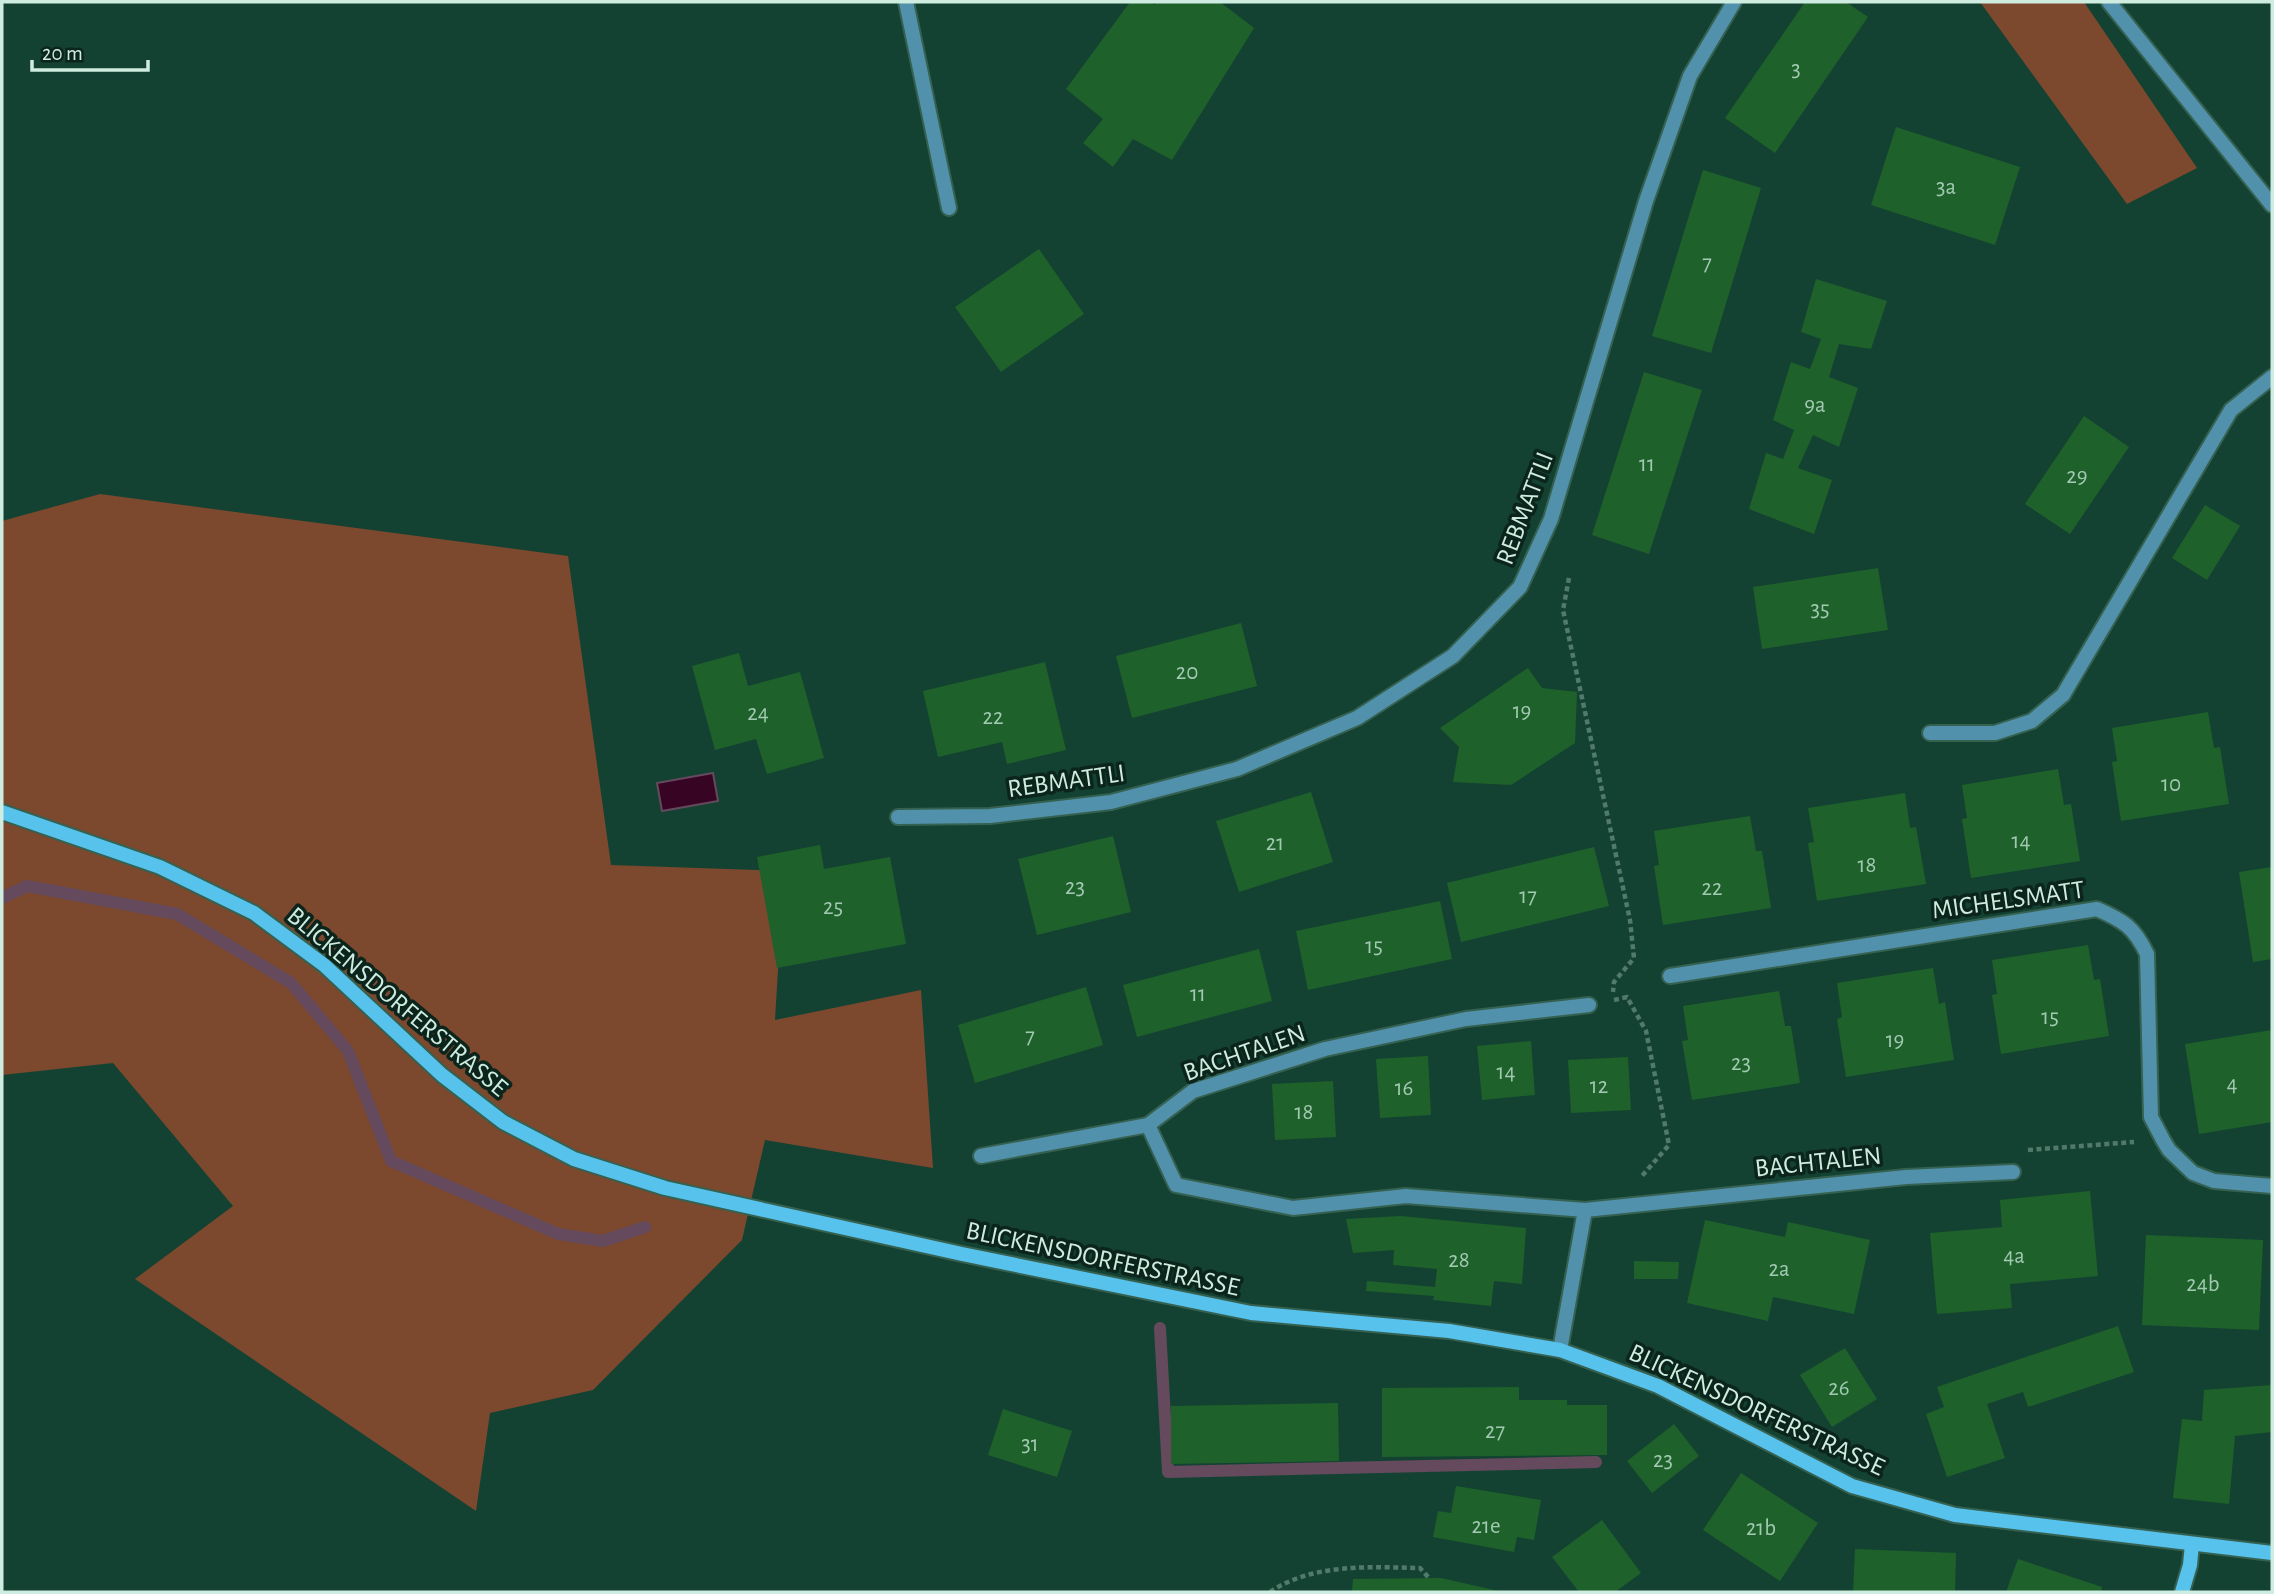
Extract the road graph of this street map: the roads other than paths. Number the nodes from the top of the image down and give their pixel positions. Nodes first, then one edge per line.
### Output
1 (905, 2) edge
2 (1734, 2) edge
3 (2109, 2) edge
4 (2272, 205) edge
5 (948, 208) dead end
6 (2272, 377) edge
7 (1930, 733) dead end
8 (2, 812) edge
9 (898, 817) dead end
10 (1670, 976) dead end
11 (1589, 1005) dead end
12 (1148, 1125) junction
13 (981, 1156) dead end
14 (2013, 1172) dead end
15 (2272, 1186) edge
16 (1585, 1210) junction
17 (1560, 1350) junction
18 (2192, 1544) junction
19 (2272, 1553) edge
20 (2182, 1592) edge

1 - 5 street
2 - 9 street, REBMATTLI
3 - 4 street
6 - 7 street
8 - 17 street, BLICKENSDORFERSTRASSE
10 - 15 street, MICHELSMATT
11 - 12 street, BACHTALEN
12 - 13 street
12 - 16 street, BACHTALEN
14 - 16 street, BACHTALEN
16 - 17 street
17 - 18 street, BLICKENSDORFERSTRASSE
18 - 19 street, BLICKENSDORFERSTRASSE
18 - 20 street

